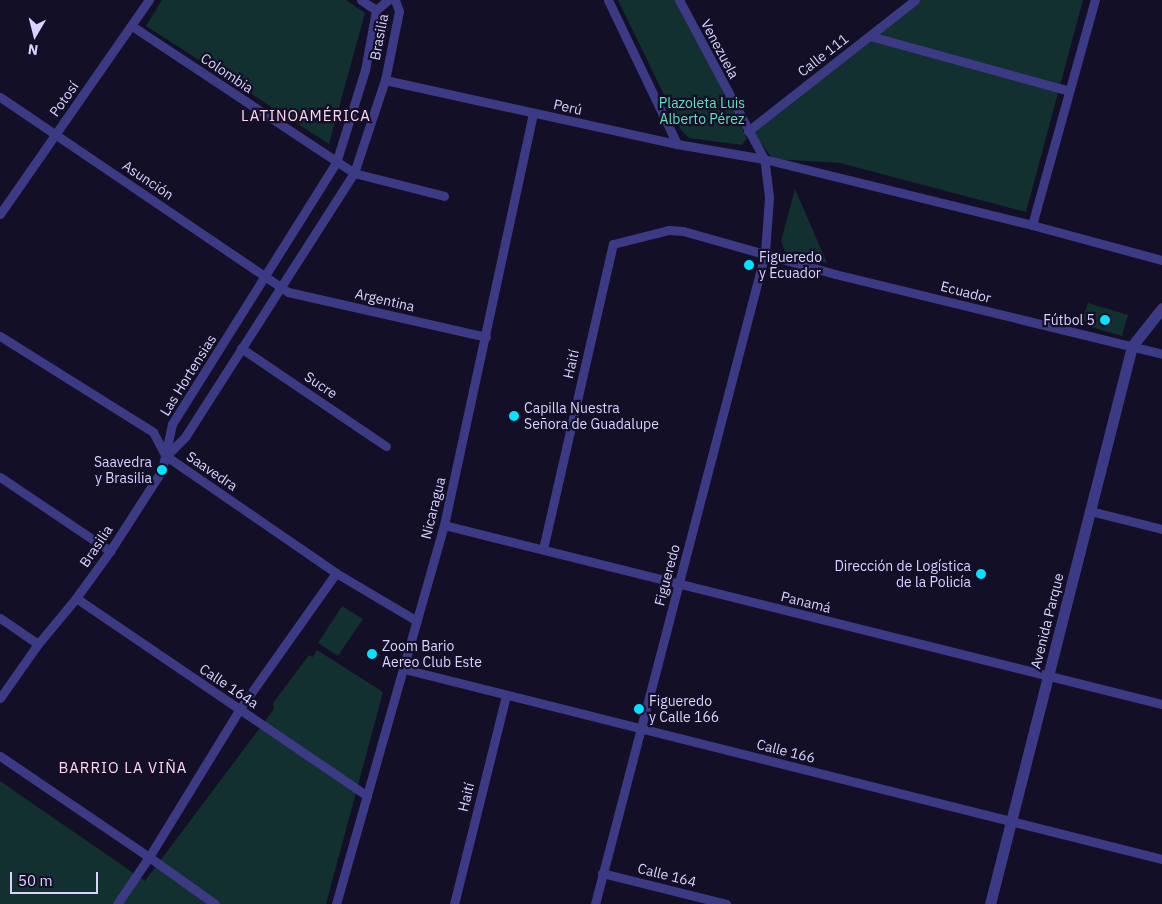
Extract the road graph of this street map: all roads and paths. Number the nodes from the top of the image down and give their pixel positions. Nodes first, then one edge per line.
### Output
1 (149, 0) edge
2 (361, 0) edge
3 (388, 0) edge
4 (395, 0) edge
5 (608, 0) edge
6 (679, 0) edge
7 (915, 0) edge
8 (1095, 0) edge
9 (376, 10) junction
10 (132, 26) junction
11 (870, 36) junction
12 (385, 80) junction
13 (1070, 91) junction
14 (0, 97) edge
15 (533, 113) junction
16 (748, 131) junction
17 (56, 134) junction
18 (677, 144) junction
19 (764, 159) junction
20 (336, 163) junction
21 (354, 172) junction
22 (444, 196) dead end
23 (0, 214) edge
24 (1032, 225) junction
25 (613, 244) joint
26 (765, 253) junction
27 (1162, 260) edge
28 (265, 277) junction
29 (280, 287) junction
30 (1162, 308) edge
31 (0, 336) edge
32 (486, 337) junction
33 (1132, 346) junction
34 (241, 348) junction
35 (1162, 354) edge
36 (386, 446) dead end
37 (166, 456) junction
38 (0, 477) edge
39 (1090, 511) junction
40 (444, 524) junction
41 (1162, 529) edge
42 (543, 549) junction
43 (110, 551) junction
44 (336, 573) junction
45 (678, 584) junction
46 (76, 598) junction
47 (0, 618) edge
48 (417, 621) junction
49 (38, 644) junction
50 (404, 669) junction
51 (1048, 676) junction
52 (506, 696) junction
53 (0, 698) edge
54 (1162, 704) edge
55 (240, 710) junction
56 (642, 729) junction
57 (0, 756) edge
58 (367, 796) junction
59 (1011, 822) junction
60 (149, 856) junction
61 (1162, 859) edge
62 (602, 873) junction
63 (117, 904) edge
64 (215, 904) edge
65 (336, 904) edge
66 (454, 904) edge
67 (594, 904) edge
68 (726, 904) edge
69 (990, 904) edge

1 - 10 street, Potosí
2 - 9 street
3 - 9 street
4 - 12 street, Brasilia
5 - 18 street
6 - 16 street, Venezuela
7 - 11 street, Calle 111
8 - 13 street
9 - 20 street, Las Hortensias
10 - 17 street, Potosí
10 - 20 street, Colombia
11 - 13 street
11 - 16 street, Calle 111
12 - 15 street, Perú
12 - 21 street
13 - 24 street
14 - 17 street, Asunción
15 - 18 street, Perú
15 - 32 street, Nicaragua
16 - 19 street, Venezuela
17 - 23 street, Potosí
17 - 28 street, Asunción
18 - 19 street, Perú
19 - 24 street, Perú
19 - 26 street, Venezuela
20 - 21 street, Colombia
20 - 28 street, Las Hortensias
21 - 22 street, Colombia
21 - 29 street
24 - 27 street, Perú
25 - 26 street, Ecuador
25 - 42 street, Haití
26 - 33 street, Ecuador
26 - 45 street, Figueredo
28 - 29 street, Asunción
28 - 37 street, Las Hortensias
29 - 32 street, Argentina
29 - 34 street
30 - 33 street
31 - 37 street, Saavedra
32 - 40 street, Nicaragua
33 - 35 street, Ecuador
33 - 39 street, Avenida Parque
34 - 36 street, Sucre
34 - 37 street
37 - 43 street, Brasilia
37 - 44 street, Saavedra
38 - 43 street
39 - 41 street
39 - 51 street, Avenida Parque
40 - 42 street, Panamá
40 - 48 street, Nicaragua
42 - 45 street, Panamá
43 - 46 street, Brasilia
44 - 48 street, Saavedra
44 - 55 street
45 - 51 street, Panamá
45 - 56 street, Figueredo
46 - 49 street, Brasilia
46 - 55 street, Calle 164a
47 - 49 street
48 - 50 street, Nicaragua
49 - 53 street, Brasilia
50 - 52 street, Calle 166
50 - 58 street, Nicaragua
51 - 54 street, Panamá
51 - 59 street, Avenida Parque
52 - 56 street, Calle 166
52 - 66 street, Haití
55 - 58 street, Calle 164a
55 - 60 street
56 - 59 street, Calle 166
56 - 62 street, Figueredo
57 - 60 street
58 - 65 street, Nicaragua
59 - 61 street, Calle 166
59 - 69 street, Avenida Parque
60 - 63 street
60 - 64 street
62 - 67 street, Figueredo
62 - 68 street, Calle 164

